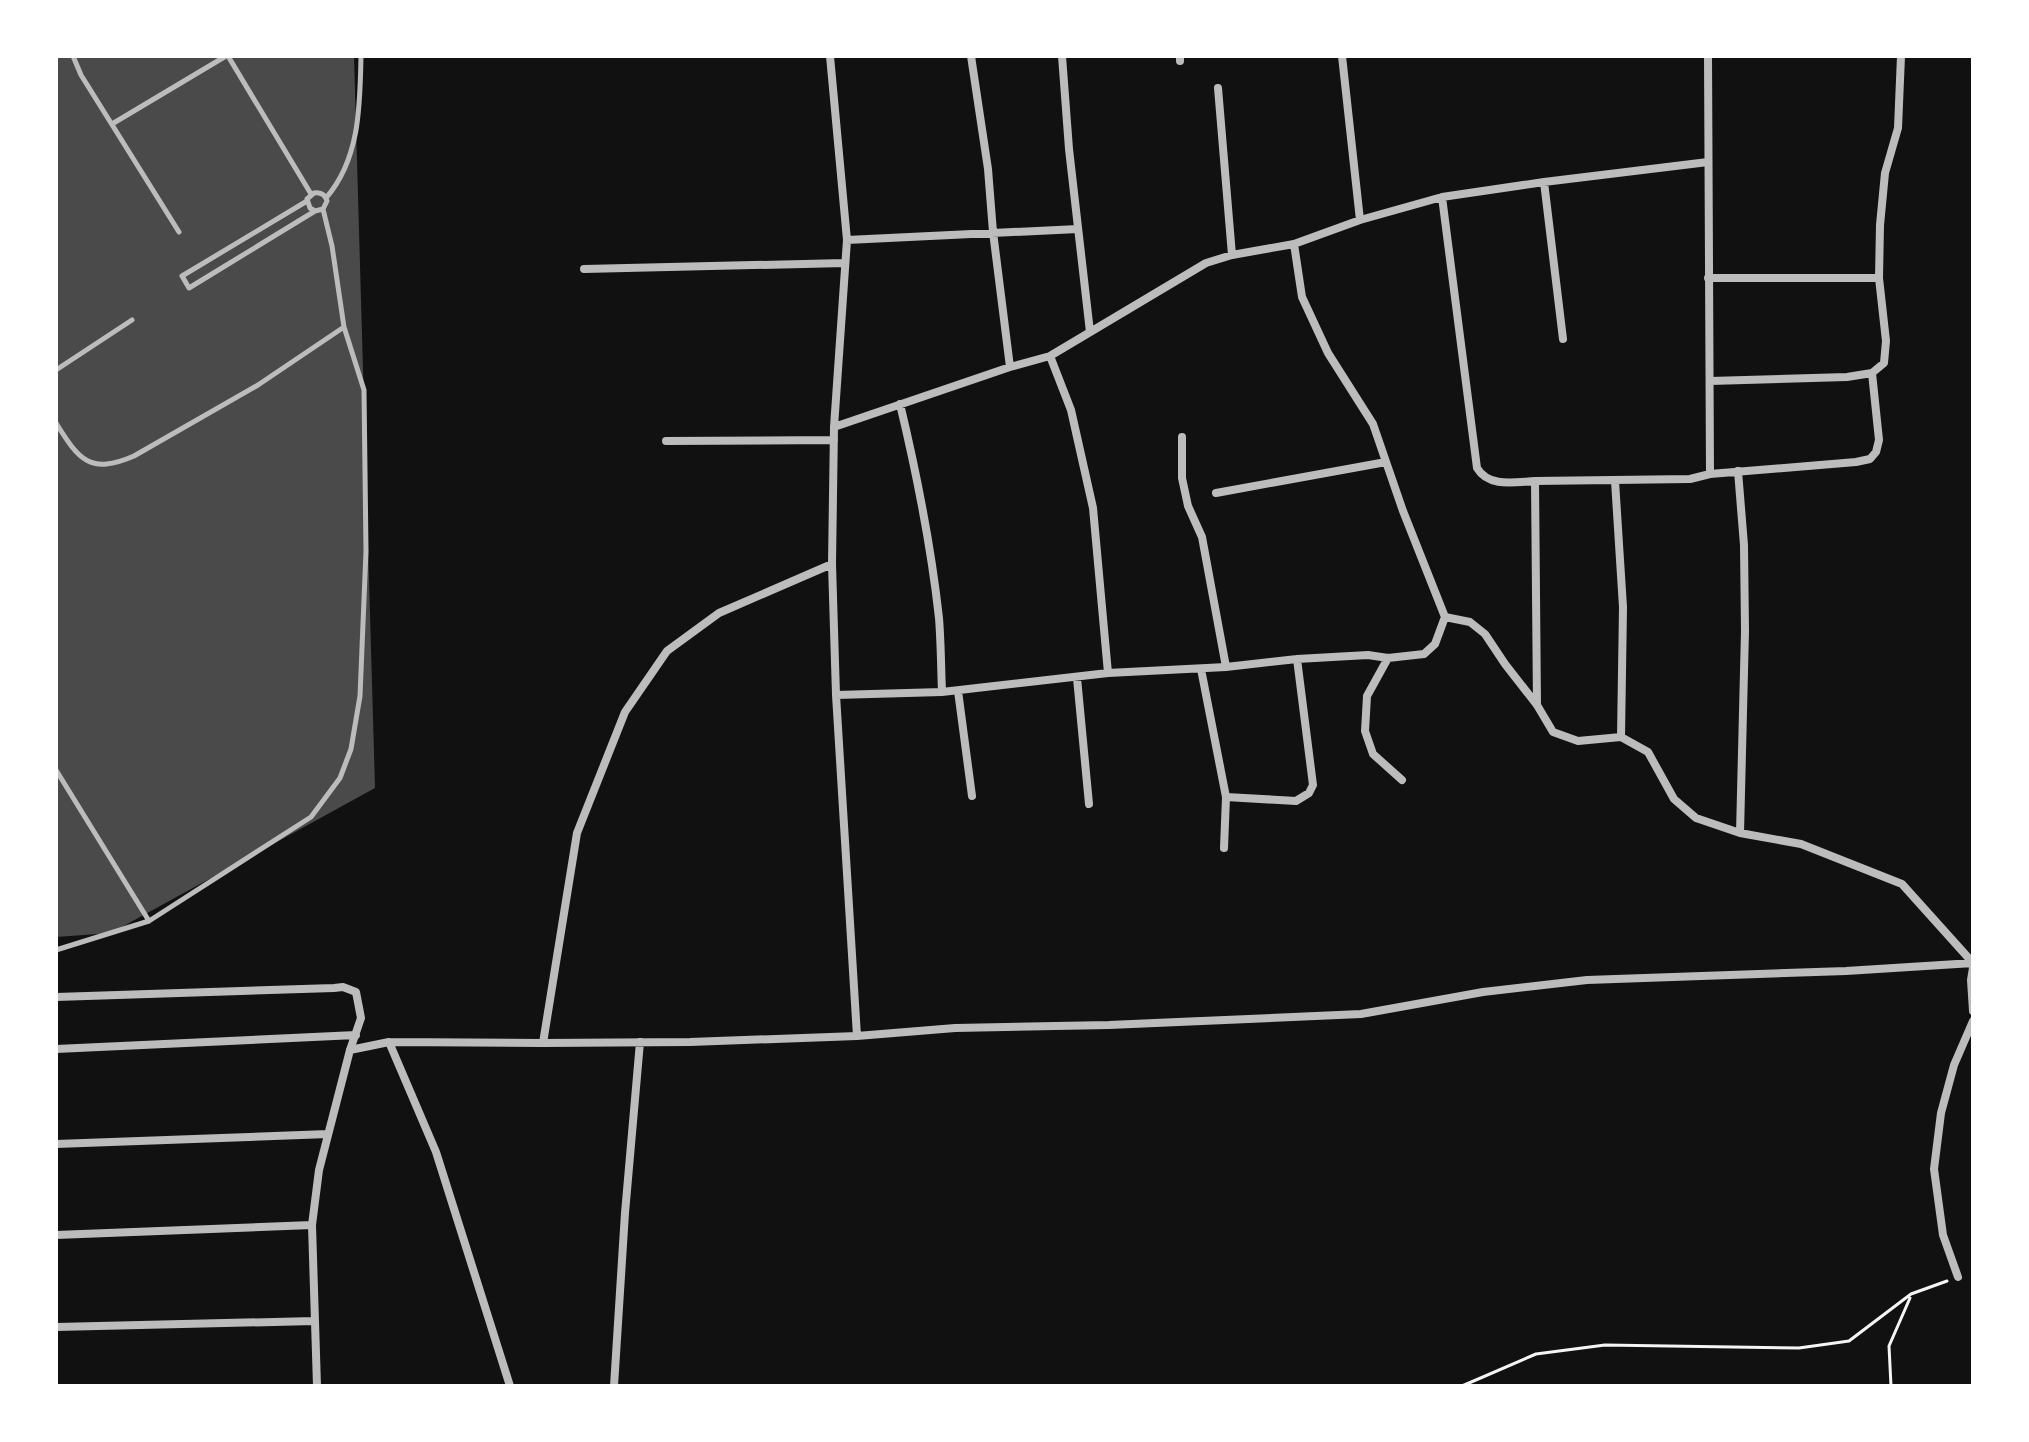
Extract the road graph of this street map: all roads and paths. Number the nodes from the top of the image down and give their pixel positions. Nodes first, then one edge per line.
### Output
1 (73, 56) edge
2 (227, 56) edge
3 (361, 56) edge
4 (830, 56) edge
5 (971, 56) edge
6 (1062, 56) edge
7 (1342, 56) edge
8 (1708, 56) edge
9 (1901, 56) edge
10 (1218, 88) dead end
11 (112, 124) junction
12 (1708, 162) junction
13 (1544, 182) junction
14 (1442, 197) junction
15 (309, 198) junction
16 (326, 198) junction
17 (323, 209) junction
18 (315, 211) junction
19 (1360, 220) junction
20 (1078, 229) junction
21 (179, 232) dead end
22 (993, 232) junction
23 (847, 240) junction
24 (1294, 244) junction
25 (1232, 255) junction
26 (845, 263) junction
27 (584, 269) dead end
28 (1708, 278) junction
29 (1879, 278) junction
30 (132, 320) dead end
31 (344, 327) junction
32 (1090, 332) junction
33 (1563, 339) dead end
34 (1050, 356) junction
35 (1010, 367) junction
36 (56, 370) edge
37 (1872, 373) junction
38 (1710, 381) junction
39 (900, 404) junction
40 (56, 423) edge
41 (834, 427) junction
42 (1182, 437) dead end
43 (834, 440) junction
44 (666, 441) dead end
45 (1386, 462) junction
46 (1738, 471) junction
47 (1710, 474) junction
48 (1535, 481) junction
49 (1615, 481) junction
50 (1216, 493) dead end
51 (832, 564) junction
52 (1445, 617) junction
53 (1388, 658) junction
54 (1297, 659) junction
55 (1226, 667) junction
56 (1201, 669) junction
57 (1108, 673) junction
58 (1077, 678) junction
59 (958, 691) junction
60 (942, 692) junction
61 (836, 695) junction
62 (1537, 705) junction
63 (1621, 737) junction
64 (56, 770) edge
65 (1402, 780) dead end
66 (972, 796) dead end
67 (1226, 797) junction
68 (1089, 804) dead end
69 (1740, 833) junction
70 (1224, 848) dead end
71 (149, 921) junction
72 (56, 950) edge
73 (1973, 965) edge
74 (56, 997) edge
75 (1973, 1011) edge
76 (1973, 1021) edge
77 (356, 1035) junction
78 (857, 1036) junction
79 (389, 1042) junction
80 (640, 1042) junction
81 (543, 1043) junction
82 (56, 1049) edge
83 (350, 1050) junction
84 (328, 1134) junction
85 (56, 1144) edge
86 (312, 1225) junction
87 (56, 1235) edge
88 (1958, 1277) joint
89 (1911, 1294) junction
90 (314, 1321) junction
91 (56, 1327) edge
92 (317, 1386) edge
93 (510, 1386) edge
94 (614, 1386) edge
95 (1462, 1386) edge
96 (1891, 1386) edge

1 - 11 lane
2 - 11 lane
2 - 15 lane
3 - 16 lane
4 - 23 street
5 - 22 street
6 - 20 street
7 - 19 street
8 - 12 street
9 - 29 street
10 - 25 street
11 - 21 lane
12 - 13 street
12 - 28 street
13 - 14 street
13 - 33 street
14 - 19 street
14 - 48 street
15 - 16 lane
15 - 18 lane
15 - 18 lane
16 - 17 lane
17 - 18 lane
17 - 31 lane
19 - 24 street
20 - 22 street
20 - 32 street
22 - 23 street
22 - 35 street
23 - 26 street
24 - 25 street
24 - 45 street
25 - 32 street
26 - 27 street
26 - 41 street
28 - 29 street
28 - 38 street
29 - 37 street
30 - 36 lane
31 - 40 lane
31 - 71 lane
32 - 34 street
34 - 35 street
34 - 57 street
35 - 39 street
37 - 38 street
37 - 46 street
38 - 47 street
39 - 41 street
39 - 60 street
41 - 43 street
42 - 55 street
43 - 44 street
43 - 51 street
45 - 50 street
45 - 52 street
46 - 47 street
46 - 69 street
47 - 49 street
48 - 49 street
48 - 62 street
49 - 63 street
51 - 61 street
51 - 81 street
52 - 53 street
52 - 62 street
53 - 54 street
53 - 65 street
54 - 55 street
54 - 67 street
55 - 56 street
56 - 57 street
56 - 67 street
57 - 58 street
58 - 59 street
58 - 68 street
59 - 60 street
59 - 66 street
60 - 61 street
61 - 78 street
62 - 63 street
63 - 69 street
64 - 71 lane
67 - 70 street
69 - 73 street
71 - 72 lane
73 - 75 street
73 - 78 street
74 - 77 street
76 - 88 street
77 - 82 street
77 - 83 street
78 - 80 street
79 - 81 street
79 - 83 street
79 - 93 street
80 - 81 street
80 - 94 street
83 - 84 street
84 - 85 street
84 - 86 street
86 - 87 street
86 - 90 street
88 - 89 path
89 - 95 path
89 - 96 path
90 - 91 street
90 - 92 street

